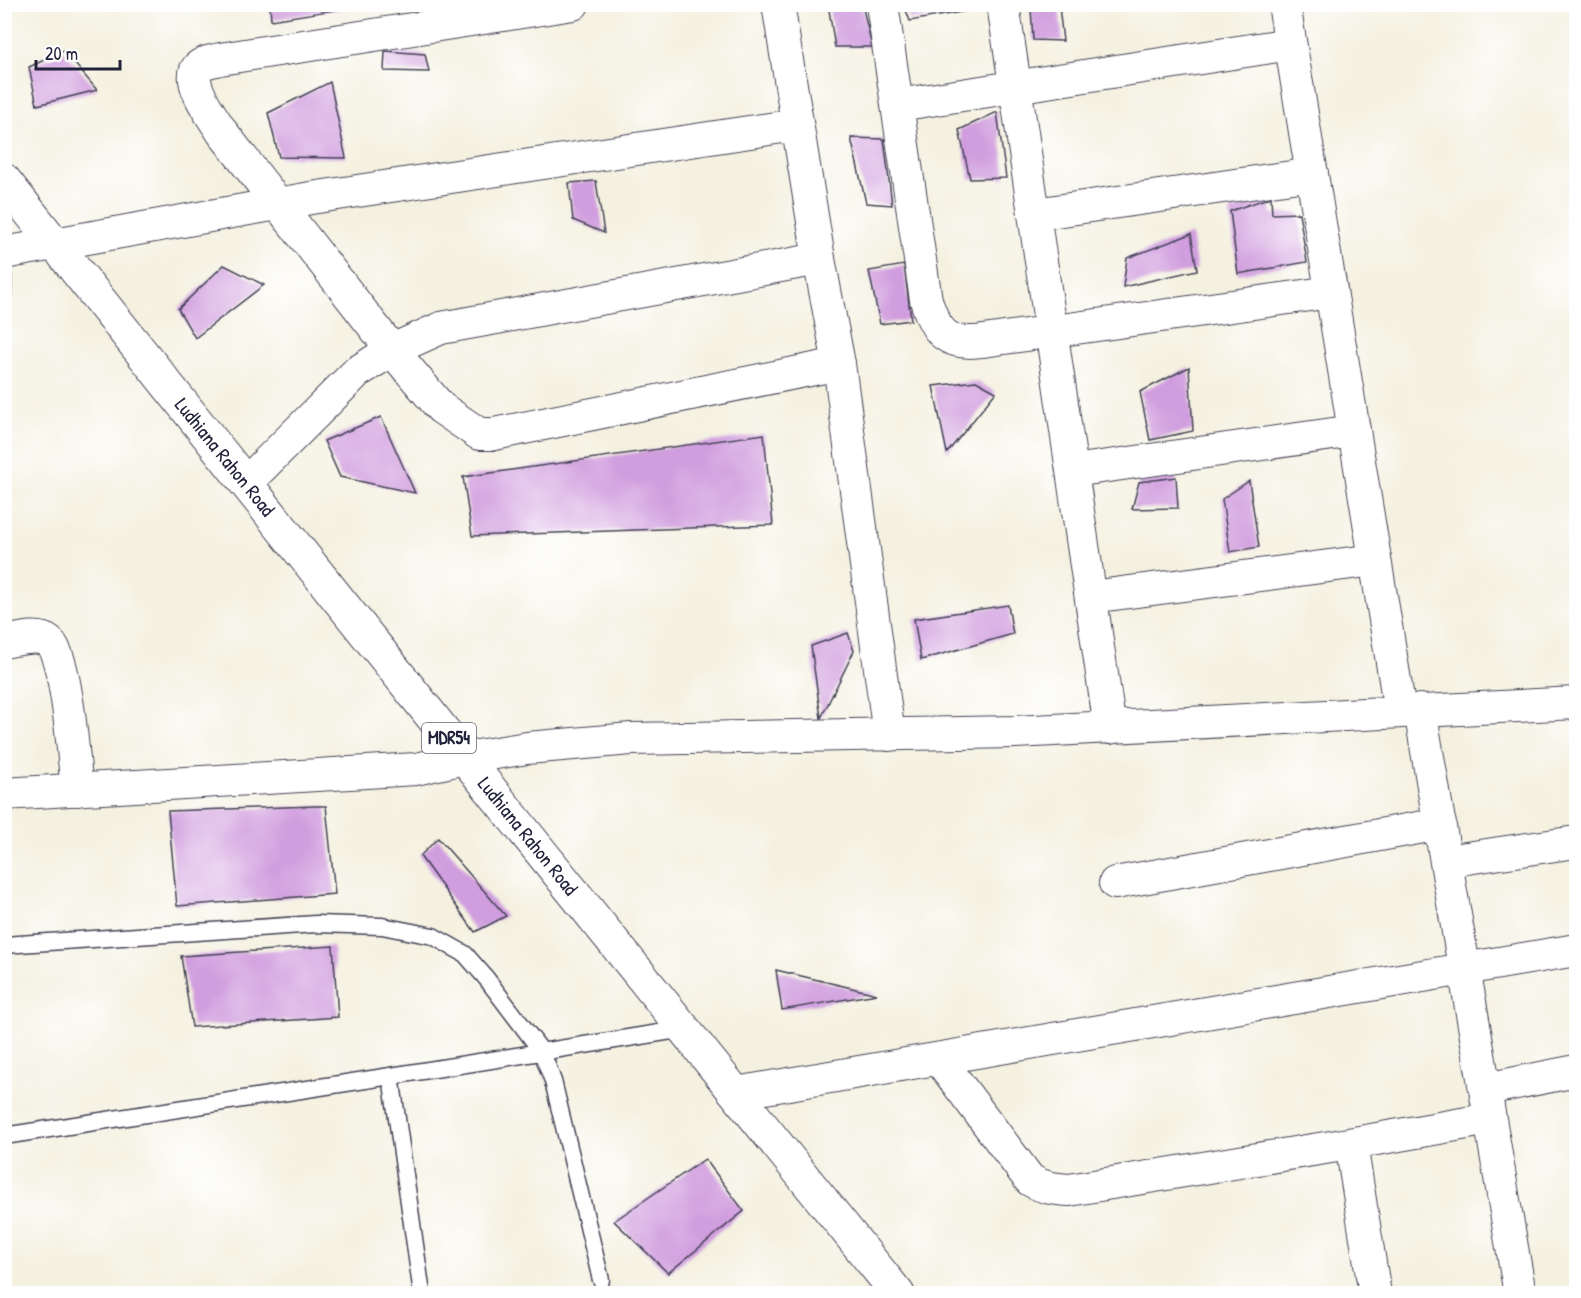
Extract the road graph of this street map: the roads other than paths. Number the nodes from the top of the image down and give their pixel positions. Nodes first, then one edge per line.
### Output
1 (573, 4) edge
2 (778, 4) edge
3 (882, 4) edge
4 (1003, 4) edge
5 (1284, 4) edge
6 (1290, 44) junction
7 (1016, 86) junction
8 (898, 105) junction
9 (796, 125) junction
10 (1312, 174) junction
11 (4, 180) edge
12 (279, 204) junction
13 (1035, 214) junction
14 (55, 243) junction
15 (4, 253) edge
16 (819, 259) junction
17 (1331, 292) junction
18 (1053, 331) junction
19 (392, 350) junction
20 (838, 364) junction
21 (1354, 431) junction
22 (1073, 471) junction
23 (246, 483) junction
24 (1376, 560) junction
25 (1091, 597) junction
26 (4, 642) edge
27 (1576, 703) edge
28 (1410, 711) junction
29 (1110, 728) junction
30 (889, 735) junction
31 (465, 758) junction
32 (77, 790) junction
33 (4, 794) edge
34 (1440, 824) junction
35 (1576, 842) edge
36 (1446, 861) junction
37 (1115, 883) dead end
38 (4, 945) edge
39 (1576, 950) edge
40 (1466, 969) junction
41 (684, 1029) junction
42 (542, 1052) junction
43 (939, 1059) junction
44 (1576, 1071) edge
45 (391, 1076) junction
46 (736, 1093) junction
47 (1488, 1104) junction
48 (4, 1136) edge
49 (1351, 1144) junction
50 (602, 1280) dead end
51 (422, 1293) edge
52 (898, 1293) edge
53 (1376, 1293) edge
54 (1520, 1293) edge

1 - 12 street
2 - 9 street
3 - 8 street
4 - 7 street
5 - 6 street
6 - 7 street
6 - 10 street
7 - 8 street
7 - 13 street
8 - 18 street
9 - 12 street
9 - 16 street
10 - 13 street
10 - 17 street
11 - 14 main road, Ludhiana Rahon Road / MDR54
12 - 14 street
12 - 19 street
13 - 18 street
14 - 15 street
14 - 23 main road, Ludhiana Rahon Road / MDR54
16 - 19 street
16 - 20 street
17 - 18 street
17 - 21 street
18 - 22 street
19 - 20 street
19 - 23 street
20 - 30 street
21 - 22 street
21 - 24 street
22 - 25 street
23 - 31 main road, Ludhiana Rahon Road / MDR54
24 - 25 street
24 - 28 street
25 - 29 street
26 - 32 street
27 - 28 street
28 - 29 street
28 - 34 street
29 - 30 street
30 - 31 street
31 - 32 street
31 - 41 main road, Ludhiana Rahon Road / MDR54
32 - 33 street
34 - 36 street
34 - 37 street
35 - 36 street
36 - 40 street
38 - 42 lane
39 - 40 street
40 - 43 street
40 - 47 street
41 - 42 lane
41 - 46 main road, Ludhiana Rahon Road / MDR54
42 - 45 lane
42 - 50 lane
43 - 46 street
43 - 49 street
44 - 47 street
45 - 48 lane
45 - 51 lane
46 - 52 main road, Ludhiana Rahon Road / MDR54
47 - 49 street
47 - 54 street
49 - 53 street

